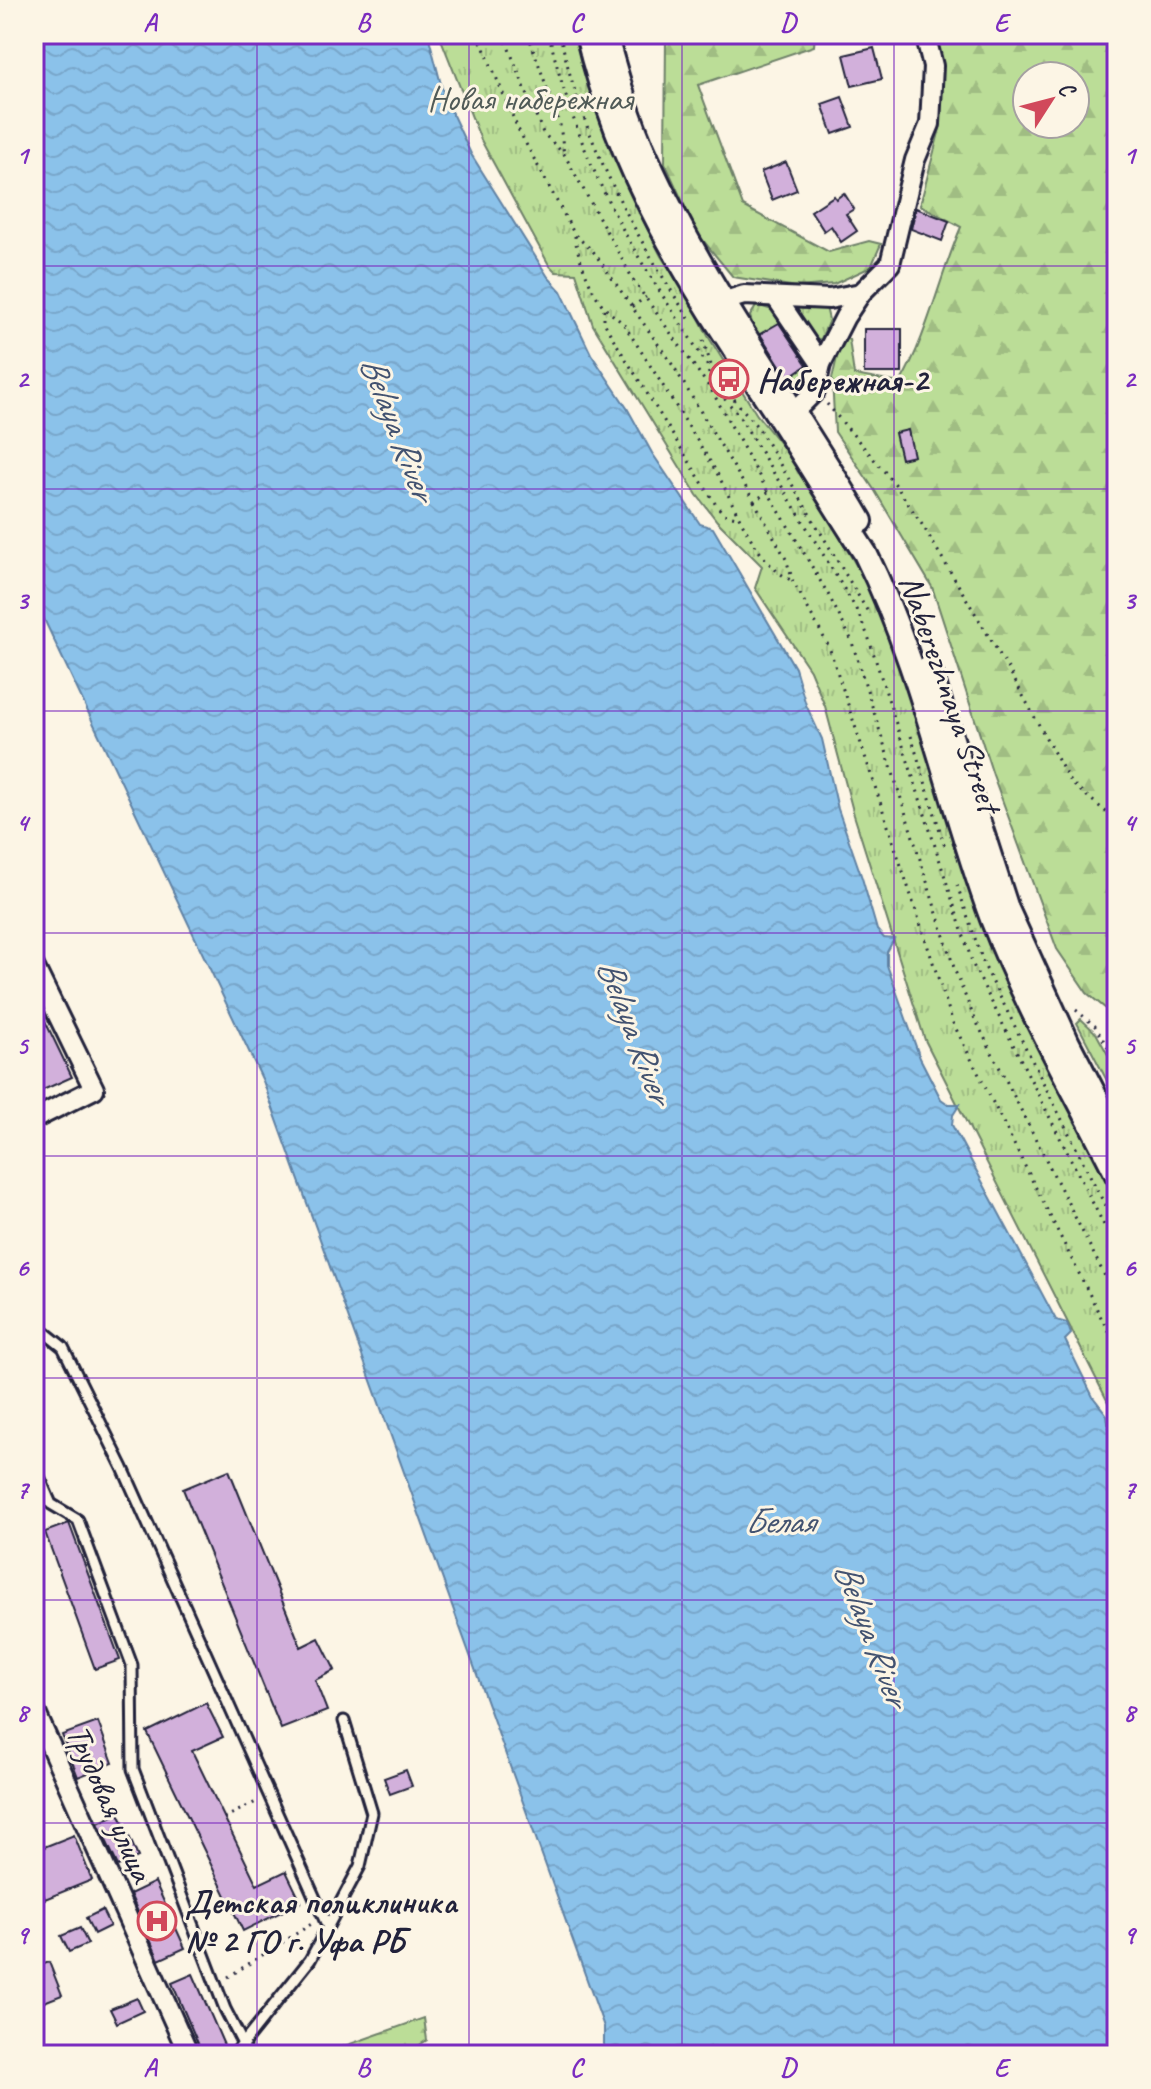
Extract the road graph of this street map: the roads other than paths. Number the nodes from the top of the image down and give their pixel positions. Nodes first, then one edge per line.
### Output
1 (587, 34) edge
2 (605, 34) edge
3 (925, 34) edge
4 (861, 293) junction
5 (777, 299) junction
6 (725, 301) junction
7 (821, 364) junction
8 (795, 411) junction
9 (34, 966) edge
10 (34, 1119) edge
11 (1117, 1138) edge
12 (1117, 1175) edge
13 (34, 1324) edge
14 (34, 1465) edge
15 (34, 1709) edge
16 (344, 1721) dead end
17 (323, 1923) junction
18 (244, 2046) junction
19 (189, 2055) edge
20 (234, 2055) edge

1 - 12 street, Naberezhnaya Street
2 - 6 street, Naberezhnaya Street
3 - 4 street
4 - 5 street
4 - 7 street
5 - 6 street
5 - 7 street
6 - 8 street, Naberezhnaya Street
7 - 8 street
8 - 11 street, Naberezhnaya Street
9 - 10 street
13 - 17 lane
14 - 18 lane
15 - 19 street, Трудовая улица
16 - 17 lane
17 - 18 lane
18 - 20 lane

